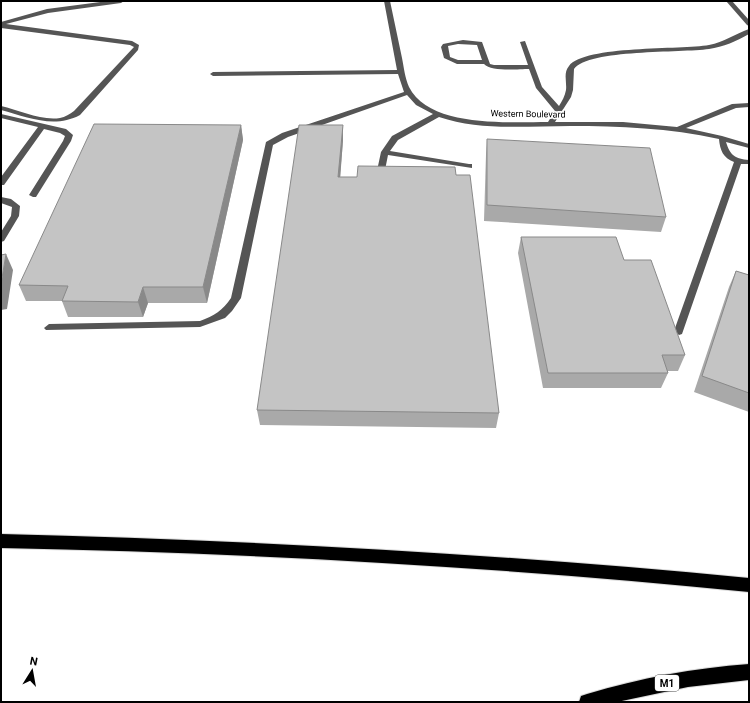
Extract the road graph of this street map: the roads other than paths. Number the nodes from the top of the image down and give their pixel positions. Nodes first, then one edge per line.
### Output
1 (121, 1) edge
2 (387, 1) edge
3 (729, 1) edge
4 (749, 24) edge
5 (1, 25) edge
6 (749, 31) edge
7 (523, 42) dead end
8 (486, 62) junction
9 (531, 67) junction
10 (401, 72) junction
11 (212, 74) dead end
12 (407, 93) junction
13 (749, 104) edge
14 (1, 108) edge
15 (558, 110) junction
16 (439, 114) junction
17 (1, 116) edge
18 (550, 124) junction
19 (42, 126) junction
20 (678, 129) junction
21 (722, 138) junction
22 (749, 146) edge
23 (384, 152) junction
24 (738, 161) junction
25 (749, 162) edge
26 (469, 166) dead end
27 (379, 180) edge
28 (1, 183) edge
29 (34, 195) dead end
30 (1, 200) edge
31 (1, 239) edge
32 (49, 328) dead end
33 (679, 331) dead end
34 (1, 541) edge
35 (749, 585) edge
36 (749, 672) edge
37 (587, 702) edge

1 - 5 street
2 - 10 street
3 - 4 street
5 - 14 street
6 - 15 street
7 - 9 street
8 - 8 street
8 - 9 street
9 - 15 street
10 - 11 street
10 - 12 street
12 - 16 street, Western Boulevard
12 - 32 street
13 - 20 street
15 - 18 street
16 - 18 street, Western Boulevard
16 - 23 street
17 - 19 street
18 - 20 street, Western Boulevard
19 - 28 street
19 - 29 street
20 - 21 street, Western Boulevard
21 - 22 street, Western Boulevard
21 - 24 street
23 - 26 street
23 - 27 street
24 - 25 street
24 - 33 street
30 - 31 street
34 - 35 highway
36 - 37 highway, M1

